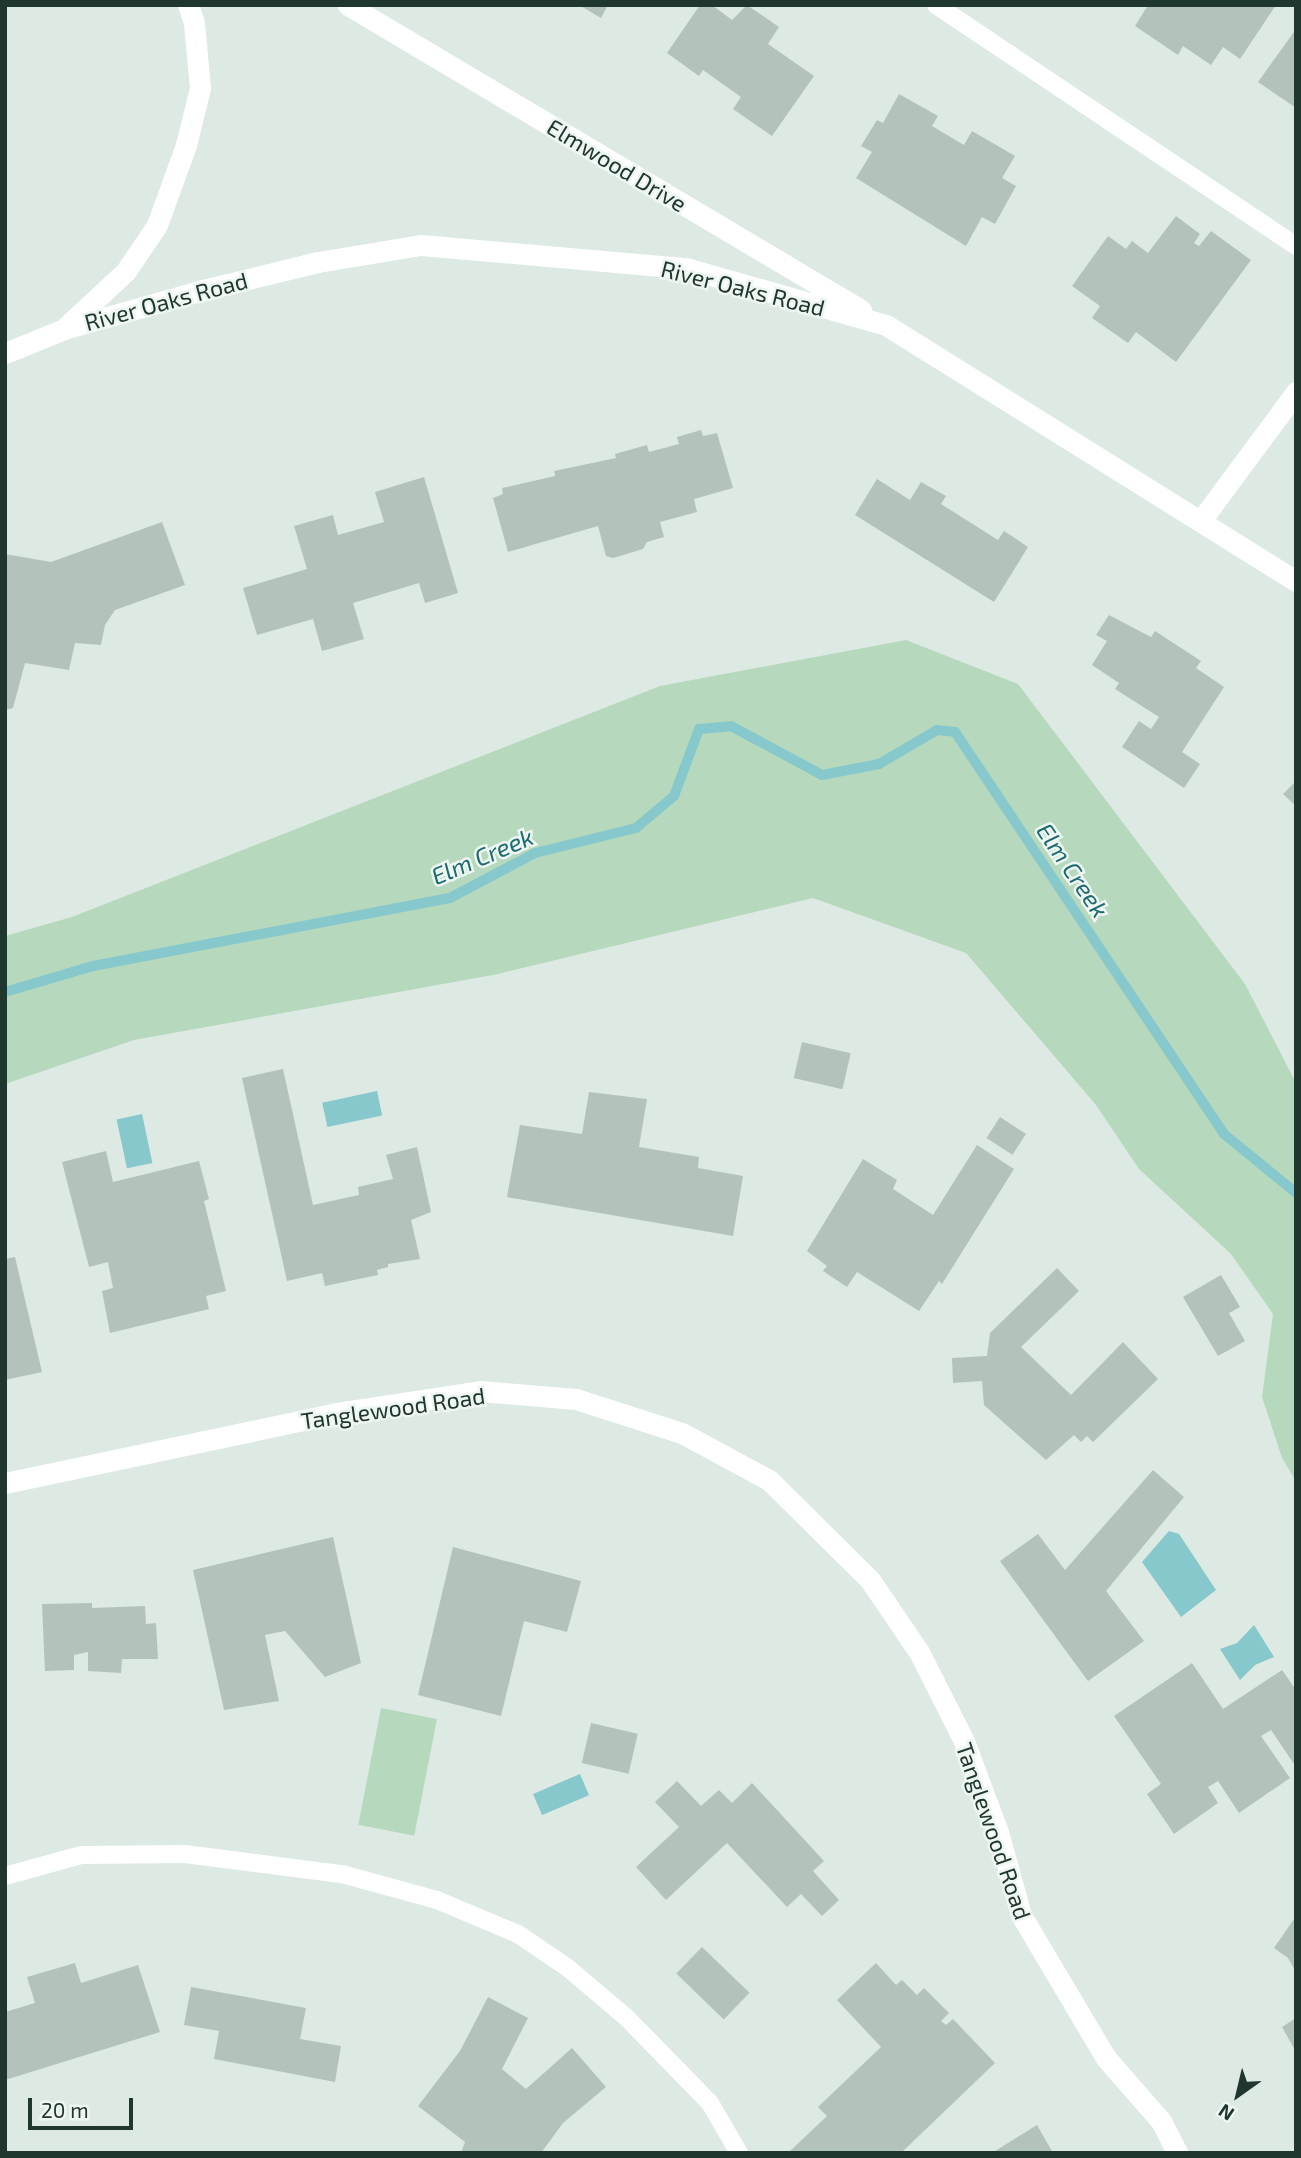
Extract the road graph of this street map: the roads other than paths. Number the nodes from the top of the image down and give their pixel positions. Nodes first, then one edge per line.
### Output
1 (188, 5) edge
2 (348, 5) edge
3 (936, 5) edge
4 (1296, 246) edge
5 (886, 325) junction
6 (64, 329) junction
7 (5, 353) edge
8 (1296, 392) edge
9 (1202, 519) junction
10 (1296, 580) edge
11 (5, 1483) edge
12 (5, 1876) edge
13 (739, 2153) edge
14 (1177, 2153) edge

1 - 6 street
2 - 5 street, Elmwood Drive
3 - 4 lane
5 - 6 street, River Oaks Road
5 - 9 street, River Oaks Road
6 - 7 street, River Oaks Road
8 - 9 street
9 - 10 street, River Oaks Road
11 - 14 street, Tanglewood Road
12 - 13 lane

